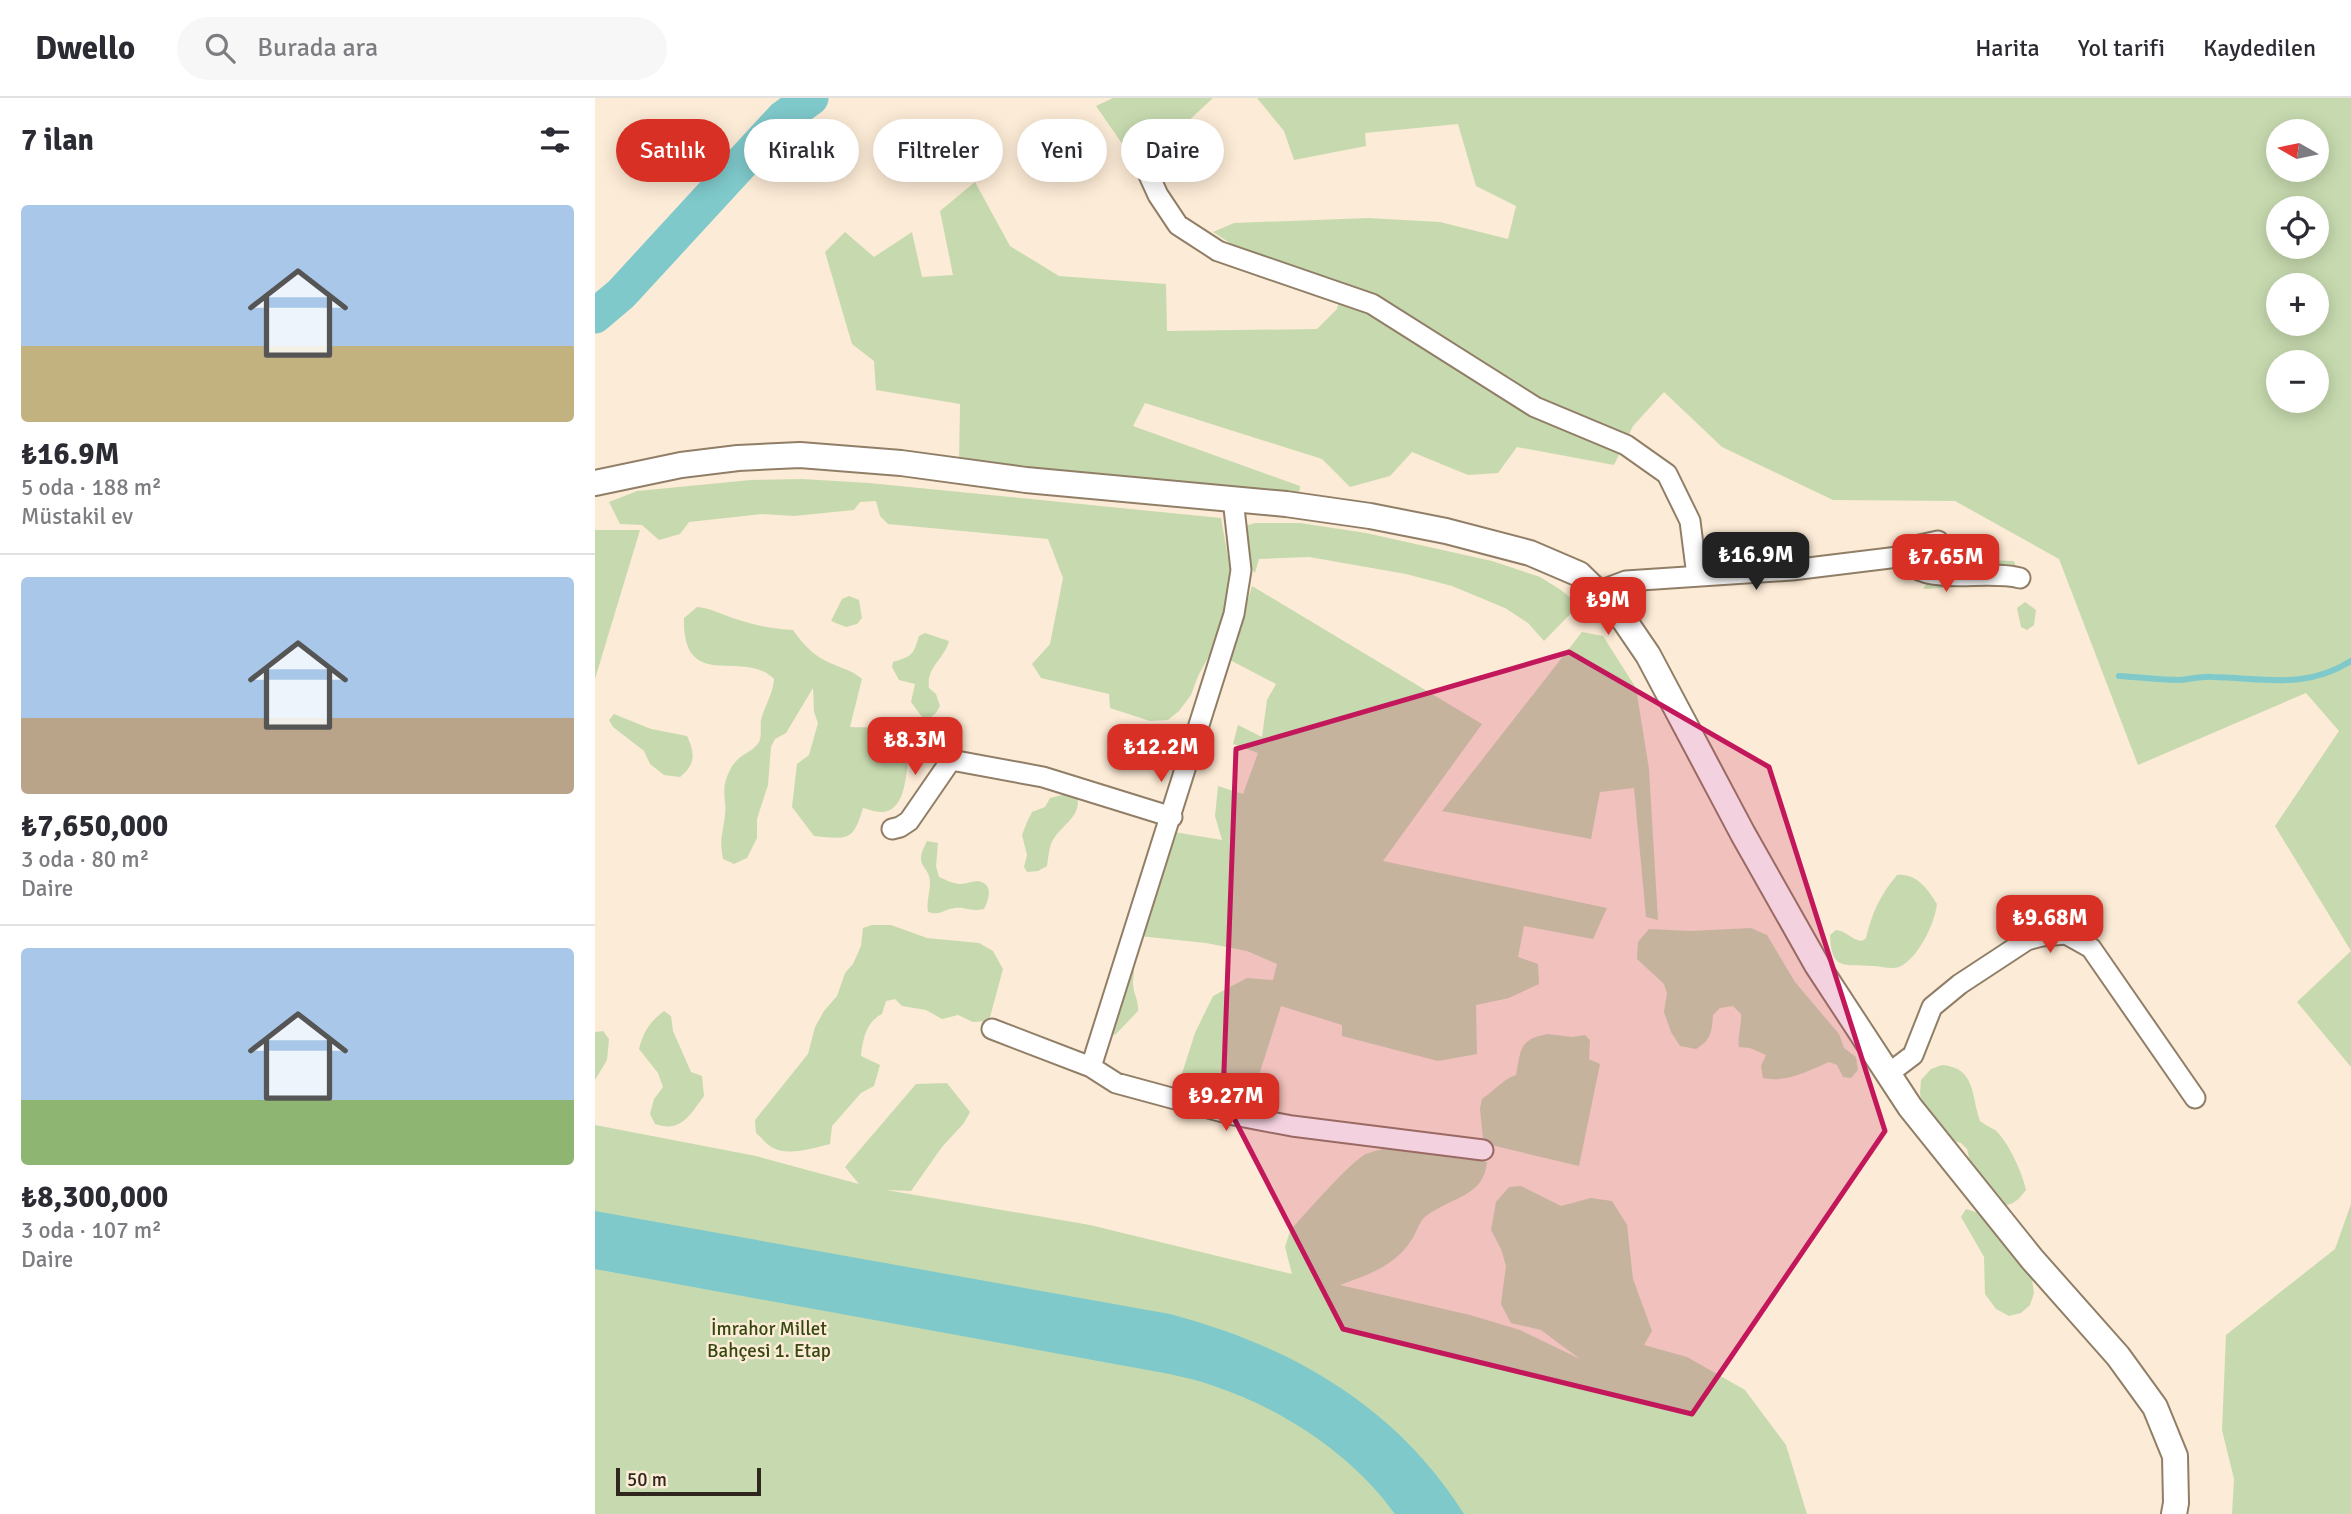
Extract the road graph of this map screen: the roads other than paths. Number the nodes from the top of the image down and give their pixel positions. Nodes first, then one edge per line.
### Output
1 (1152, 182) edge
2 (595, 484) edge
3 (1233, 499) junction
4 (1938, 541) dead end
5 (1905, 555) junction
6 (1697, 576) junction
7 (2020, 578) dead end
8 (1597, 592) junction
9 (929, 730) dead end
10 (951, 760) junction
11 (1172, 817) junction
12 (892, 829) dead end
13 (992, 1029) dead end
14 (1091, 1067) junction
15 (1888, 1074) junction
16 (2195, 1098) dead end
17 (1483, 1150) dead end
18 (2173, 1514) edge

1 - 6 street
2 - 3 street
3 - 8 street
3 - 11 street
4 - 5 street
5 - 6 street
5 - 7 street
6 - 8 street
8 - 15 street
9 - 10 street
10 - 11 street
10 - 12 street
11 - 14 street
13 - 14 street
14 - 17 street
15 - 16 street
15 - 18 street

